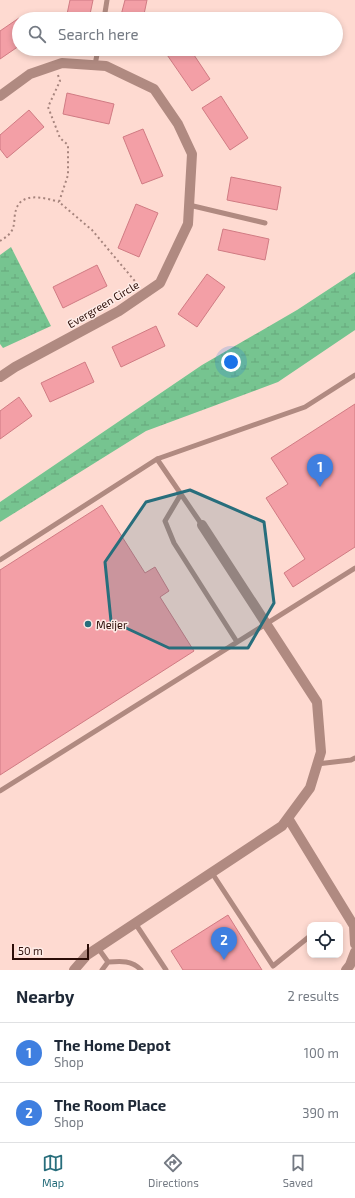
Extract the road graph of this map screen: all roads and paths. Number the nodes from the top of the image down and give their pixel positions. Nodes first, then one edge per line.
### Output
1 (107, 0) edge
2 (105, 12) edge
3 (96, 56) edge
4 (94, 65) junction
5 (56, 66) junction
6 (0, 96) edge
7 (59, 202) junction
8 (189, 205) junction
9 (265, 223) dead end
10 (0, 241) edge
11 (144, 294) junction
12 (355, 375) edge
13 (0, 377) edge
14 (157, 459) junction
15 (181, 494) junction
16 (202, 525) joint
17 (0, 560) edge
18 (355, 568) edge
19 (266, 624) junction
20 (237, 642) junction
21 (355, 758) edge
22 (317, 764) junction
23 (0, 791) edge
24 (288, 818) junction
25 (212, 873) junction
26 (135, 923) junction
27 (354, 927) edge
28 (307, 938) edge
29 (355, 944) edge
30 (98, 948) junction
31 (355, 952) edge
32 (108, 962) junction
33 (74, 970) edge
34 (102, 970) edge
35 (141, 970) edge
36 (166, 970) edge
37 (346, 970) edge

1 - 2 lane
3 - 4 lane
4 - 5 street, Evergreen Circle
4 - 8 street, Evergreen Circle
5 - 6 street, Evergreen Circle
5 - 7 path
7 - 10 path
7 - 11 path
8 - 9 lane
8 - 11 street, Evergreen Circle
11 - 13 street, Evergreen Circle
12 - 14 lane
14 - 15 lane
14 - 17 lane
15 - 16 lane
15 - 20 lane
16 - 19 street
18 - 19 lane
19 - 20 lane
19 - 22 street
20 - 23 lane
21 - 22 lane
22 - 24 street
24 - 25 street
24 - 27 street
25 - 26 street
25 - 28 lane
26 - 30 street
26 - 36 lane
27 - 29 street
30 - 32 lane
30 - 33 street
31 - 37 street
32 - 34 lane
32 - 35 lane

